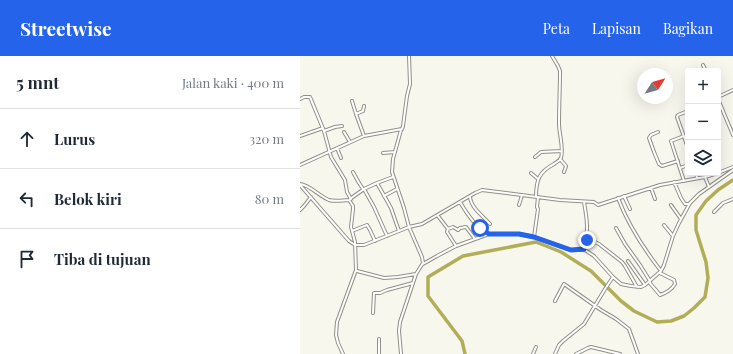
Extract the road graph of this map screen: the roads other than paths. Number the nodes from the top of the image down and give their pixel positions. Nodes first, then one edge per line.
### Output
1 (409, 56) edge
2 (552, 56) edge
3 (703, 65) dead end
4 (704, 68) edge
5 (733, 90) edge
6 (721, 96) edge
7 (300, 98) edge
8 (352, 101) dead end
9 (720, 104) edge
10 (364, 106) dead end
11 (685, 112) edge
12 (356, 114) junction
13 (342, 126) dead end
14 (323, 129) junction
15 (401, 130) junction
16 (344, 132) dead end
17 (658, 132) dead end
18 (733, 135) edge
19 (300, 136) edge
20 (364, 136) junction
21 (684, 136) junction
22 (685, 140) edge
23 (350, 142) junction
24 (337, 148) junction
25 (561, 151) junction
26 (330, 152) junction
27 (395, 152) junction
28 (383, 153) dead end
29 (535, 157) dead end
30 (341, 158) dead end
31 (560, 159) junction
32 (678, 161) junction
33 (300, 165) edge
34 (685, 166) edge
35 (680, 168) junction
36 (733, 169) edge
37 (353, 172) dead end
38 (564, 172) dead end
39 (721, 172) edge
40 (530, 173) dead end
41 (693, 176) edge
42 (700, 176) edge
43 (708, 176) edge
44 (393, 177) junction
45 (705, 177) junction
46 (538, 179) junction
47 (683, 180) junction
48 (674, 182) junction
49 (377, 183) junction
50 (300, 184) edge
51 (709, 187) junction
52 (651, 188) junction
53 (311, 189) junction
54 (364, 189) junction
55 (397, 189) junction
56 (308, 194) junction
57 (522, 195) junction
58 (384, 196) junction
59 (470, 196) junction
60 (624, 196) junction
61 (311, 197) junction
62 (537, 197) junction
63 (618, 198) junction
64 (350, 199) junction
65 (655, 199) dead end
66 (733, 199) edge
67 (460, 202) junction
68 (584, 202) junction
69 (690, 203) junction
70 (519, 205) dead end
71 (671, 205) dead end
72 (630, 209) dead end
73 (300, 210) edge
74 (714, 212) dead end
75 (438, 216) junction
76 (681, 219) junction
77 (490, 224) dead end
78 (664, 225) dead end
79 (410, 227) junction
80 (616, 228) dead end
81 (448, 229) junction
82 (352, 231) junction
83 (399, 231) junction
84 (489, 234) junction
85 (387, 236) junction
86 (673, 236) junction
87 (534, 237) junction
88 (475, 239) junction
89 (587, 240) junction
90 (375, 241) junction
91 (456, 246) junction
92 (355, 247) junction
93 (584, 249) junction
94 (628, 261) dead end
95 (423, 264) junction
96 (356, 271) junction
97 (660, 272) junction
98 (416, 274) junction
99 (613, 277) junction
100 (650, 281) junction
101 (413, 283) junction
102 (645, 285) junction
103 (637, 287) junction
104 (555, 301) dead end
105 (595, 305) junction
106 (373, 313) dead end
107 (379, 339) dead end
108 (536, 347) dead end
109 (343, 354) edge
110 (379, 354) edge
111 (401, 354) edge
112 (532, 354) edge
113 (555, 354) edge
114 (576, 354) edge
115 (620, 354) edge
116 (638, 354) edge

1 - 15 street
2 - 25 street
3 - 4 street
5 - 6 street
7 - 14 street
8 - 12 street
9 - 18 street
10 - 12 street
11 - 21 street
12 - 20 street
13 - 14 street
14 - 19 street
14 - 26 street
15 - 20 street
15 - 27 street
16 - 23 street
17 - 32 street
20 - 23 street
21 - 22 street
21 - 32 street
23 - 24 street
24 - 26 street
24 - 30 street
25 - 29 street
25 - 31 street
26 - 33 street
26 - 64 street
27 - 28 street
27 - 44 street
31 - 38 street
31 - 46 street
32 - 35 street
34 - 35 street
35 - 47 street
36 - 39 street
36 - 51 street
37 - 54 street
40 - 46 street
41 - 47 street
42 - 45 street
43 - 45 street
44 - 49 street
44 - 55 street
45 - 51 street
46 - 62 street
47 - 48 street
48 - 52 street
48 - 69 street
49 - 54 street
49 - 58 street
50 - 53 street
50 - 56 street
51 - 69 street
52 - 60 street
52 - 65 street
53 - 56 street
53 - 64 street
54 - 64 street
54 - 85 street
55 - 58 street
55 - 79 street
56 - 61 street
57 - 59 street
57 - 62 street
57 - 70 street
58 - 83 street
59 - 67 street
59 - 77 street
60 - 63 street
60 - 72 street
61 - 73 street
61 - 92 street
62 - 68 street
62 - 87 street
63 - 68 street
63 - 97 street
64 - 82 street
66 - 74 street
67 - 75 street
67 - 84 street
68 - 89 street
69 - 76 street
71 - 76 street
75 - 79 street
75 - 81 street
76 - 86 street
78 - 86 street
79 - 83 street
79 - 95 street
80 - 100 street
81 - 88 street
81 - 91 street
82 - 90 street
82 - 92 street
83 - 85 street
84 - 87 street
84 - 88 street
85 - 90 street
86 - 97 street
87 - 93 street
88 - 91 street
89 - 93 street
89 - 103 street
90 - 92 street
91 - 95 street
92 - 96 street
93 - 99 street
94 - 102 street
95 - 98 street
96 - 98 street
96 - 109 street
97 - 100 street
97 - 100 street
98 - 101 street
99 - 103 street
99 - 105 street
100 - 102 street
101 - 106 street
101 - 111 street
102 - 103 street
104 - 105 street
105 - 113 street
105 - 116 street
107 - 110 street
108 - 112 street
114 - 115 street

